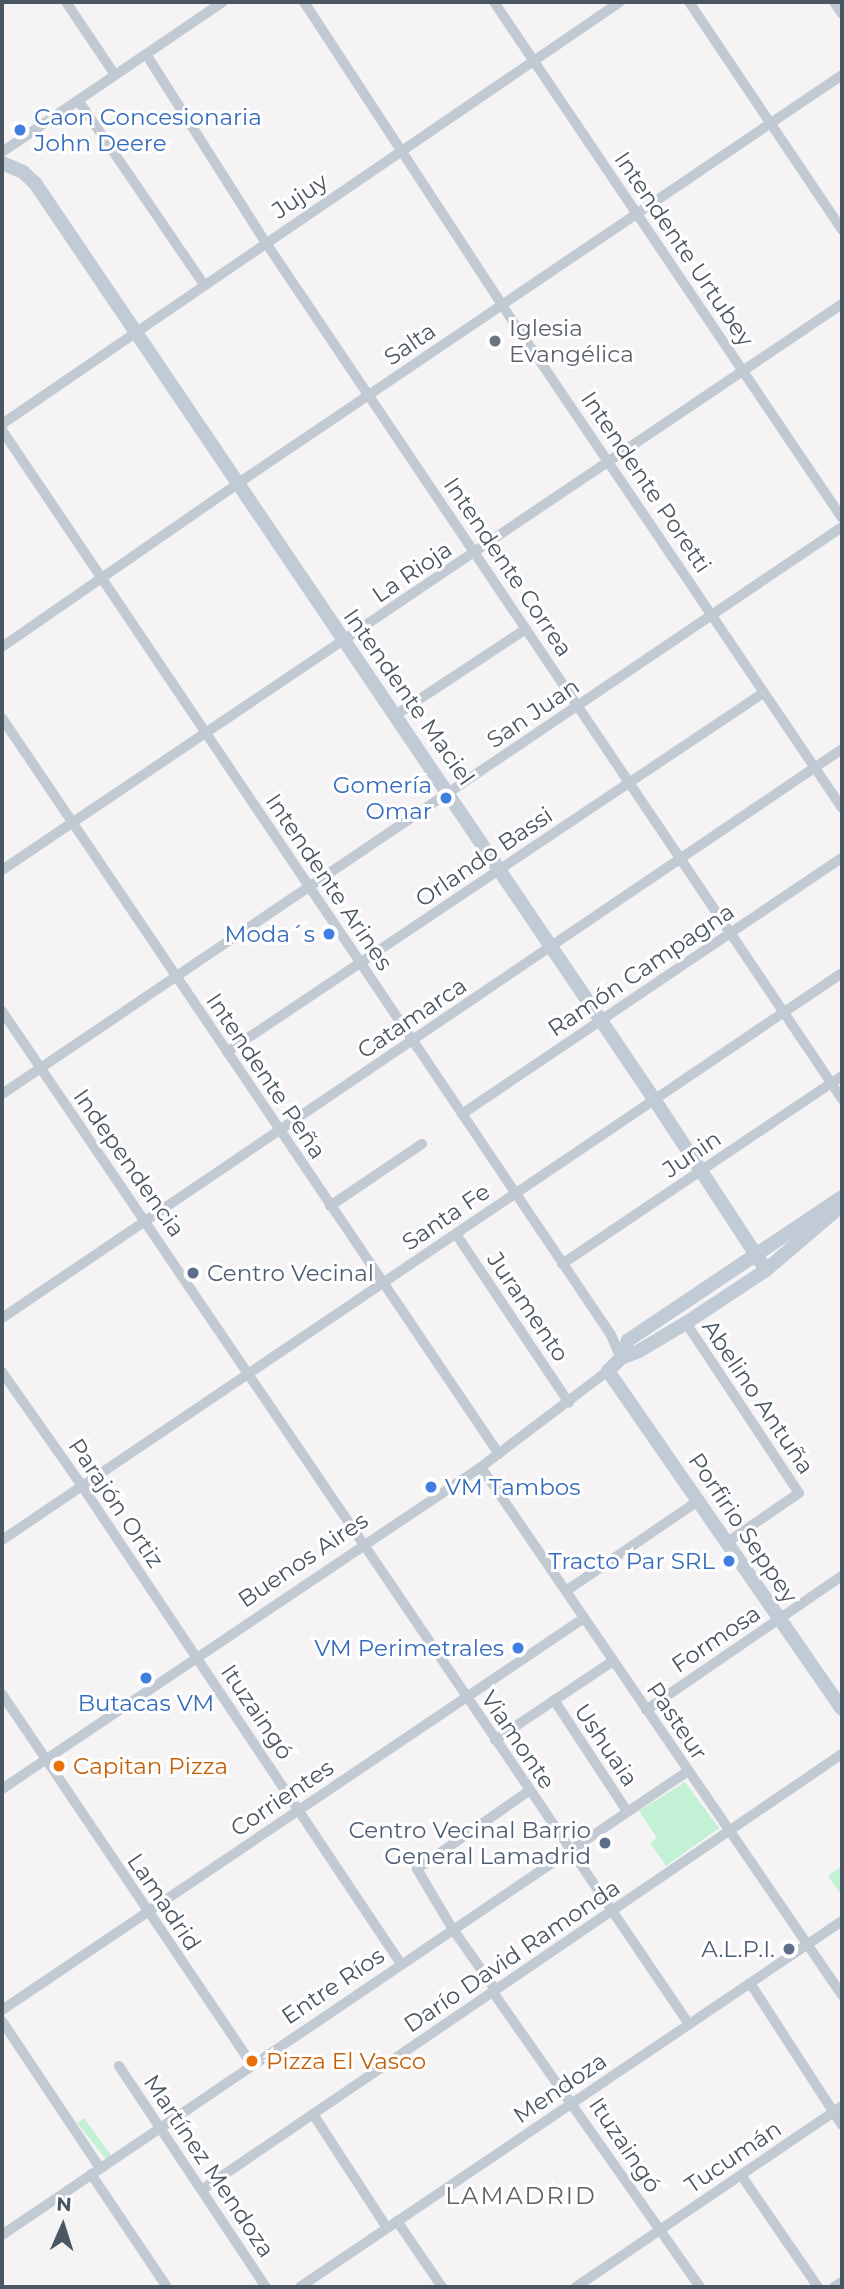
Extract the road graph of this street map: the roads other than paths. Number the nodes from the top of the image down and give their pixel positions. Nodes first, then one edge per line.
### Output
1 (66, 2) edge
2 (223, 2) edge
3 (303, 2) edge
4 (494, 2) edge
5 (620, 2) edge
6 (689, 2) edge
7 (834, 2) edge
8 (842, 14) edge
9 (146, 54) junction
10 (534, 60) junction
11 (116, 75) junction
12 (842, 75) edge
13 (78, 100) junction
14 (769, 124) junction
15 (401, 151) junction
16 (2, 152) edge
17 (2, 163) edge
18 (638, 213) junction
19 (842, 230) edge
20 (266, 243) junction
21 (204, 285) junction
22 (842, 304) edge
23 (502, 305) junction
24 (135, 331) junction
25 (743, 370) junction
26 (369, 395) junction
27 (2, 424) edge
28 (2, 430) edge
29 (608, 460) junction
30 (237, 484) junction
31 (842, 518) edge
32 (842, 527) edge
33 (474, 552) junction
34 (102, 579) junction
35 (712, 616) junction
36 (526, 629) junction
37 (342, 642) junction
38 (2, 647) edge
39 (763, 692) junction
40 (578, 706) junction
41 (394, 716) junction
42 (2, 718) edge
43 (206, 733) junction
44 (842, 748) edge
45 (814, 768) junction
46 (629, 783) junction
47 (447, 793) junction
48 (842, 808) edge
49 (72, 823) junction
50 (680, 858) junction
51 (842, 858) edge
52 (2, 870) edge
53 (499, 870) junction
54 (309, 886) junction
55 (731, 933) junction
56 (550, 947) junction
57 (360, 963) junction
58 (842, 973) edge
59 (176, 976) junction
60 (2, 1011) edge
61 (784, 1012) junction
62 (599, 1021) junction
63 (412, 1041) junction
64 (227, 1052) junction
65 (40, 1069) junction
66 (842, 1076) edge
67 (832, 1083) junction
68 (2, 1094) edge
69 (654, 1098) junction
70 (842, 1099) edge
71 (462, 1114) junction
72 (279, 1131) junction
73 (422, 1144) dead end
74 (701, 1171) junction
75 (515, 1194) junction
76 (842, 1197) edge
77 (842, 1205) edge
78 (330, 1206) junction
79 (146, 1221) junction
80 (456, 1234) junction
81 (757, 1255) junction
82 (562, 1264) junction
83 (766, 1270) junction
84 (382, 1283) junction
85 (2, 1318) edge
86 (685, 1323) junction
87 (621, 1358) junction
88 (608, 1371) junction
89 (2, 1372) edge
90 (248, 1374) junction
91 (569, 1403) junction
92 (499, 1454) junction
93 (481, 1467) junction
94 (82, 1486) junction
95 (698, 1501) junction
96 (2, 1540) edge
97 (726, 1543) junction
98 (365, 1545) junction
99 (842, 1576) edge
100 (566, 1591) junction
101 (584, 1618) junction
102 (778, 1620) junction
103 (197, 1657) junction
104 (612, 1661) junction
105 (838, 1692) edge
106 (2, 1694) edge
107 (466, 1698) junction
108 (554, 1700) junction
109 (842, 1709) edge
110 (646, 1710) junction
111 (495, 1740) junction
112 (842, 1754) edge
113 (45, 1759) junction
114 (688, 1771) junction
115 (2, 1789) edge
116 (529, 1791) junction
117 (300, 1809) junction
118 (627, 1811) junction
119 (730, 1832) junction
120 (569, 1850) junction
121 (612, 1911) junction
122 (148, 1912) junction
123 (842, 1921) edge
124 (452, 1928) junction
125 (807, 1945) junction
126 (401, 1964) junction
127 (750, 1983) junction
128 (493, 1990) junction
129 (842, 1996) edge
130 (2, 2010) edge
131 (2, 2021) edge
132 (689, 2024) junction
133 (252, 2065) junction
134 (119, 2066) dead end
135 (573, 2103) junction
136 (838, 2109) edge
137 (313, 2114) junction
138 (842, 2125) edge
139 (160, 2127) junction
140 (96, 2171) junction
141 (741, 2175) junction
142 (203, 2189) junction
143 (397, 2221) junction
144 (387, 2228) junction
145 (660, 2230) junction
146 (2, 2235) edge
147 (842, 2282) edge
148 (167, 2287) edge
149 (266, 2287) edge
150 (300, 2287) edge
151 (442, 2287) edge
152 (576, 2287) edge
153 (699, 2287) edge
154 (818, 2287) edge
155 (834, 2287) edge

1 - 11 street
2 - 9 street
3 - 15 street, Intendente Poretti
4 - 10 street, Intendente Urtubey
5 - 10 street, Jujuy
6 - 14 street
7 - 8 street
9 - 11 street
9 - 20 street, Intendente Correa
10 - 15 street, Jujuy
10 - 18 street, Intendente Urtubey
11 - 13 street
12 - 14 street, Salta
13 - 16 street
13 - 21 street
14 - 18 street, Salta
14 - 19 street
15 - 20 street, Jujuy
15 - 23 street, Intendente Poretti
17 - 24 main road, Intendente Maciel
18 - 23 street, Salta
18 - 25 street, Intendente Urtubey
20 - 21 street, Jujuy
20 - 26 street, Intendente Correa
21 - 24 street, Jujuy
22 - 25 street, La Rioja
23 - 26 street, Salta
23 - 29 street, Intendente Poretti
24 - 27 street, Jujuy
24 - 30 main road, Intendente Maciel
25 - 29 street, La Rioja
25 - 31 street, Intendente Urtubey
26 - 30 street, Salta
26 - 33 street, Intendente Correa
28 - 34 street, Intendente Arines
29 - 33 street, La Rioja
29 - 35 street, Intendente Poretti
30 - 34 street, Salta
30 - 37 main road, Intendente Maciel
32 - 35 street, San Juan
33 - 36 street, Intendente Correa
33 - 37 street, La Rioja
34 - 38 street, Salta
34 - 43 street, Intendente Arines
35 - 39 street, Intendente Poretti
35 - 40 street, San Juan
36 - 40 street, Intendente Correa
36 - 41 street
37 - 41 main road, Intendente Maciel
37 - 43 street, La Rioja
39 - 45 street, Intendente Poretti
39 - 46 street, Orlando Bassi
40 - 46 street, Intendente Correa
40 - 47 street, San Juan
41 - 47 main road, Intendente Maciel
42 - 49 street, Intendente Peña
43 - 49 street, La Rioja
43 - 54 street, Intendente Arines
44 - 45 street, Catamarca
45 - 48 street, Intendente Poretti
45 - 50 street, Catamarca
46 - 50 street, Intendente Correa
46 - 53 street, Orlando Bassi
47 - 53 main road, Intendente Maciel
47 - 54 street, San Juan
49 - 52 street, La Rioja
49 - 59 street, Intendente Peña
50 - 55 street, Intendente Correa
50 - 56 street, Catamarca
51 - 55 street, Ramón Campagna
53 - 56 main road, Intendente Maciel
53 - 57 street, Orlando Bassi
54 - 57 street, Intendente Arines
54 - 59 street, San Juan
55 - 61 street, Intendente Correa
55 - 62 street, Ramón Campagna
56 - 62 main road, Intendente Maciel
56 - 63 street, Catamarca
57 - 63 street, Intendente Arines
57 - 64 street, Orlando Bassi
58 - 61 street, Santa Fe
59 - 64 street, Intendente Peña
59 - 65 street, San Juan
60 - 65 street, Independencia
61 - 67 street, Intendente Correa
61 - 69 street, Santa Fe
62 - 69 main road, Intendente Maciel
62 - 71 street, Ramón Campagna
63 - 71 street, Intendente Arines
63 - 72 street, Catamarca
64 - 72 street, Intendente Peña
65 - 68 street, San Juan
65 - 79 street, Independencia
66 - 67 street, Junin
67 - 70 street, Intendente Correa
67 - 74 street, Junin
69 - 74 main road, Intendente Maciel
69 - 75 street, Santa Fe
71 - 75 street, Intendente Arines
72 - 78 street, Intendente Peña
72 - 79 street, Catamarca
73 - 78 street
74 - 81 main road, Intendente Maciel
74 - 82 street, Junin
75 - 80 street, Santa Fe
75 - 82 street, Intendente Arines
76 - 81 main road, Buenos Aires
77 - 83 main road, Buenos Aires
78 - 84 street, Intendente Peña
79 - 85 street, Catamarca
79 - 90 street, Independencia
80 - 84 street, Santa Fe
80 - 91 street, Juramento
81 - 83 main road, Intendente Maciel
81 - 87 main road, Buenos Aires
82 - 87 street, Intendente Arines
83 - 86 main road, Buenos Aires
84 - 90 street, Santa Fe
84 - 92 street, Intendente Peña
86 - 87 main road, Buenos Aires
86 - 97 street, Abelino Antuña
87 - 88 main road, Buenos Aires
88 - 91 street, Buenos Aires
88 - 95 main road, Porfirio Seppey
89 - 94 street, Parajón Ortiz
90 - 94 street, Santa Fe
90 - 98 street, Independencia
91 - 92 street, Buenos Aires
92 - 93 street, Buenos Aires
93 - 98 street, Buenos Aires
93 - 100 street, Pasteur
94 - 96 street, Santa Fe
94 - 103 street, Parajón Ortiz
95 - 97 main road, Porfirio Seppey
95 - 100 street
97 - 102 main road, Porfirio Seppey
98 - 103 street, Buenos Aires
98 - 107 street, Viamonte
99 - 102 street, Formosa
100 - 101 street, Pasteur
101 - 104 street, Pasteur
101 - 107 street, Corrientes
102 - 105 main road, Porfirio Seppey
102 - 110 street, Formosa
103 - 113 street, Buenos Aires
103 - 117 street, Ituzaingó
104 - 108 street
104 - 110 street, Pasteur
105 - 109 main road, Porfirio Seppey
106 - 113 street, Lamadrid
107 - 111 street, Viamonte
107 - 117 street, Corrientes
108 - 111 street
108 - 118 street, Ushuaia
110 - 114 street, Pasteur
111 - 116 street, Viamonte
112 - 119 street, Darío David Ramonda
113 - 115 street, Buenos Aires
113 - 122 street, Lamadrid
114 - 118 street, Entre Ríos
114 - 119 street, Pasteur
116 - 120 street, Viamonte
116 - 124 street, Ituzaingó
117 - 122 street, Corrientes
117 - 126 street, Ituzaingó
118 - 120 street, Entre Ríos
119 - 121 street, Darío David Ramonda
119 - 125 street, Pasteur
120 - 121 street, Viamonte
120 - 124 street, Entre Ríos
121 - 128 street, Darío David Ramonda
121 - 132 street, Viamonte
122 - 130 street, Corrientes
122 - 133 street, Lamadrid
123 - 125 street, Mendoza
124 - 126 street, Entre Ríos
124 - 128 street, Ituzaingó
125 - 127 street, Mendoza
125 - 129 street, Pasteur
126 - 133 street, Entre Ríos
127 - 132 street, Mendoza
127 - 136 street
128 - 135 street, Ituzaingó
128 - 137 street, Darío David Ramonda
131 - 140 street
132 - 135 street, Mendoza
133 - 139 street, Entre Ríos
134 - 139 street, Martínez Mendoza
135 - 143 street, Mendoza
135 - 145 street, Ituzaingó
136 - 138 street
136 - 141 street, Tucumán
137 - 142 street, Darío David Ramonda
137 - 144 street
139 - 140 street, Entre Ríos
139 - 142 street, Martínez Mendoza
140 - 146 street, Entre Ríos
140 - 148 street
141 - 145 street, Tucumán
141 - 154 street
142 - 149 street, Martínez Mendoza
143 - 144 street, Mendoza
143 - 151 street
144 - 150 street, Mendoza
145 - 152 street, Tucumán
145 - 153 street, Ituzaingó
147 - 155 street

